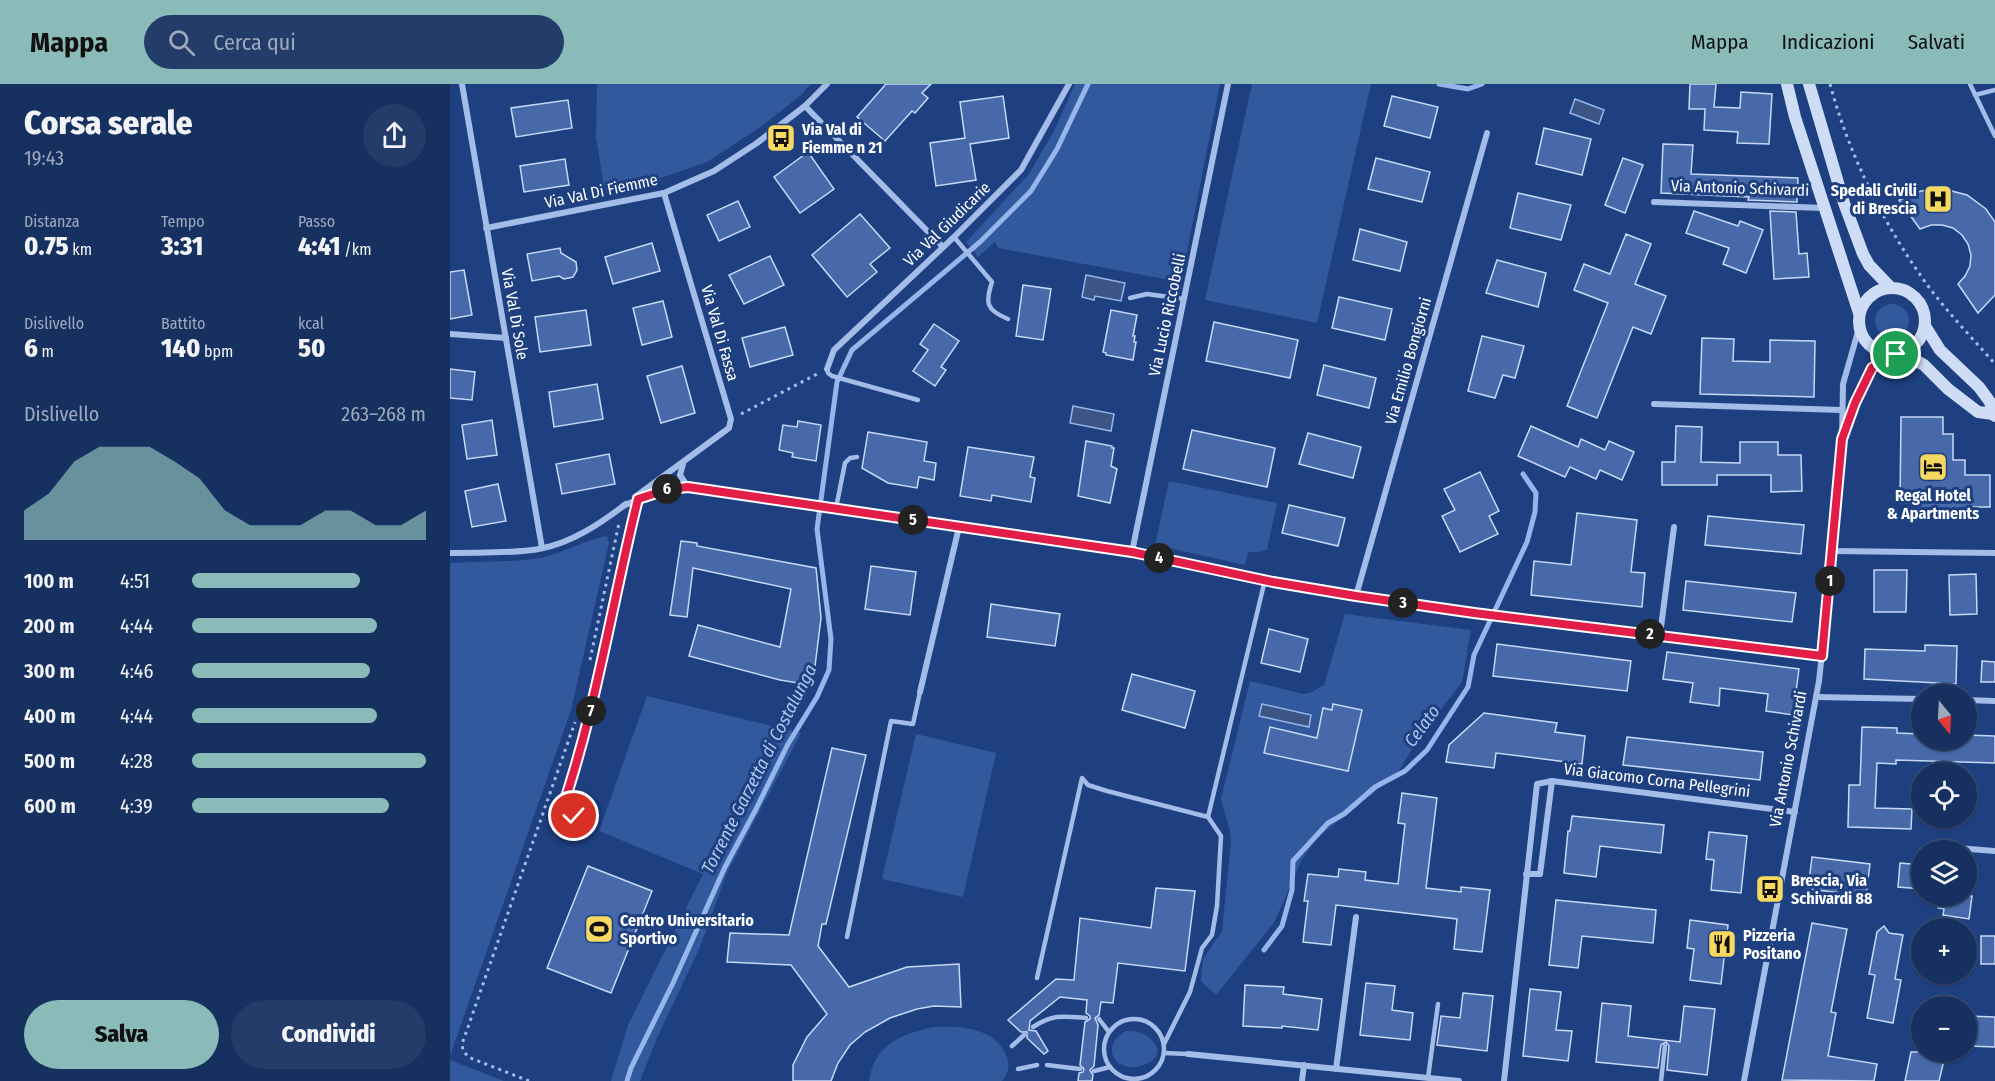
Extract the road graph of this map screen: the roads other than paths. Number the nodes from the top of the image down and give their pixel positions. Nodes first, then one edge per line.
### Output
1 (462, 84) edge
2 (826, 84) edge
3 (1069, 84) edge
4 (1228, 84) edge
5 (1787, 84) edge
6 (1809, 84) edge
7 (1970, 84) edge
8 (1995, 90) edge
9 (1975, 95) junction
10 (805, 106) junction
11 (1487, 133) dead end
12 (1995, 136) edge
13 (664, 192) junction
14 (1654, 202) dead end
15 (1824, 208) junction
16 (486, 228) junction
17 (954, 237) junction
18 (943, 247) junction
19 (1891, 288) junction
20 (1130, 298) dead end
21 (1184, 299) junction
22 (1859, 313) junction
23 (1008, 319) dead end
24 (1925, 326) junction
25 (1859, 328) junction
26 (450, 334) edge
27 (506, 338) junction
28 (1896, 354) junction
29 (827, 369) joint
30 (918, 400) dead end
31 (1654, 404) dead end
32 (1841, 410) junction
33 (1994, 415) edge
34 (1842, 439) junction
35 (857, 457) dead end
36 (684, 461) junction
37 (688, 487) junction
38 (638, 499) junction
39 (623, 506) junction
40 (836, 508) junction
41 (958, 527) junction
42 (1674, 527) dead end
43 (542, 548) junction
44 (1833, 551) junction
45 (1132, 552) junction
46 (450, 553) edge
47 (1995, 553) edge
48 (1265, 580) junction
49 (1356, 596) junction
50 (1660, 635) junction
51 (1822, 656) junction
52 (920, 692) joint
53 (1816, 698) junction
54 (1911, 699) edge
55 (1977, 700) edge
56 (1995, 701) edge
57 (1552, 781) junction
58 (1795, 812) junction
59 (574, 816) dead end
60 (1208, 817) junction
61 (1977, 850) edge
62 (1995, 851) edge
63 (1526, 874) junction
64 (1356, 916) dead end
65 (847, 937) dead end
66 (1037, 978) dead end
67 (1438, 1004) dead end
68 (1086, 1018) dead end
69 (1099, 1019) dead end
70 (1033, 1027) dead end
71 (1109, 1032) junction
72 (1024, 1035) dead end
73 (1164, 1044) junction
74 (1012, 1046) dead end
75 (1665, 1046) dead end
76 (1164, 1053) junction
77 (1188, 1054) joint
78 (1037, 1065) dead end
79 (1047, 1065) dead end
80 (1304, 1065) junction
81 (1110, 1067) junction
82 (1336, 1068) junction
83 (1018, 1069) dead end
84 (1080, 1069) dead end
85 (1094, 1071) dead end
86 (1153, 1073) junction
87 (1428, 1078) junction
88 (1145, 1081) edge
89 (1302, 1081) edge
90 (1459, 1081) edge
91 (1504, 1081) edge
92 (1661, 1081) edge
93 (1744, 1081) edge

1 - 16 street, Via Val Di Sole
2 - 10 street, Via Val Di Fiemme
3 - 17 street, Via Val Giudicarie
4 - 21 street, Via Lucio Riccobelli
5 - 15 street, Via Antonio Schivardi
6 - 19 street
7 - 9 lane
8 - 9 lane
9 - 12 lane
10 - 13 street, Via Val Di Fiemme
10 - 18 street
11 - 49 street, Via Emilio Bongiorni
13 - 16 street, Via Val Di Fiemme
13 - 36 street, Via Val Di Fassa
14 - 15 street, Via Antonio Schivardi
15 - 22 street, Via Antonio Schivardi
16 - 27 street, Via Val Di Sole
17 - 18 street, Via Val Giudicarie
17 - 23 lane
18 - 29 street, Via Val Giudicarie
19 - 22 street
19 - 24 street
20 - 21 lane
21 - 45 street, Via Lucio Riccobelli
22 - 25 street
24 - 28 street
24 - 33 street
25 - 28 street
25 - 32 street, Via Antonio Schivardi
26 - 27 street
27 - 43 street, Via Val Di Sole
28 - 33 street
28 - 34 street, Via Antonio Schivardi
29 - 30 lane
31 - 32 street
32 - 34 street, Via Antonio Schivardi
34 - 44 street, Via Antonio Schivardi
35 - 40 lane
36 - 37 street
36 - 39 street, Via Val Di Fassa
37 - 38 street
37 - 40 street
38 - 39 street
38 - 59 lane
39 - 43 street, Via Val Di Fassa
40 - 41 street
41 - 45 street
41 - 52 street
42 - 50 street
43 - 46 street, Via Val Di Fassa
44 - 47 street
44 - 51 street, Via Antonio Schivardi
45 - 48 street
48 - 49 street
48 - 60 lane
49 - 50 street
50 - 51 street
51 - 53 street, Via Antonio Schivardi
52 - 65 lane
53 - 54 street
53 - 58 street, Via Antonio Schivardi
55 - 56 street
57 - 58 street, Via Giacomo Corna Pellegrini
57 - 63 street, Via Giacomo Corna Pellegrini
57 - 63 street, Via Giacomo Corna Pellegrini
58 - 93 street, Via Antonio Schivardi
60 - 66 lane
60 - 73 lane
61 - 62 street
63 - 91 street, Via Giacomo Corna Pellegrini
64 - 82 street
67 - 87 lane
68 - 70 lane
69 - 71 lane
71 - 73 lane
71 - 81 lane
72 - 74 lane
73 - 76 lane
75 - 92 lane
76 - 77 lane
76 - 86 lane
77 - 80 street
78 - 83 lane
79 - 84 lane
80 - 82 street
80 - 89 street
81 - 85 lane
81 - 86 lane
82 - 87 street
86 - 88 lane
87 - 90 street

